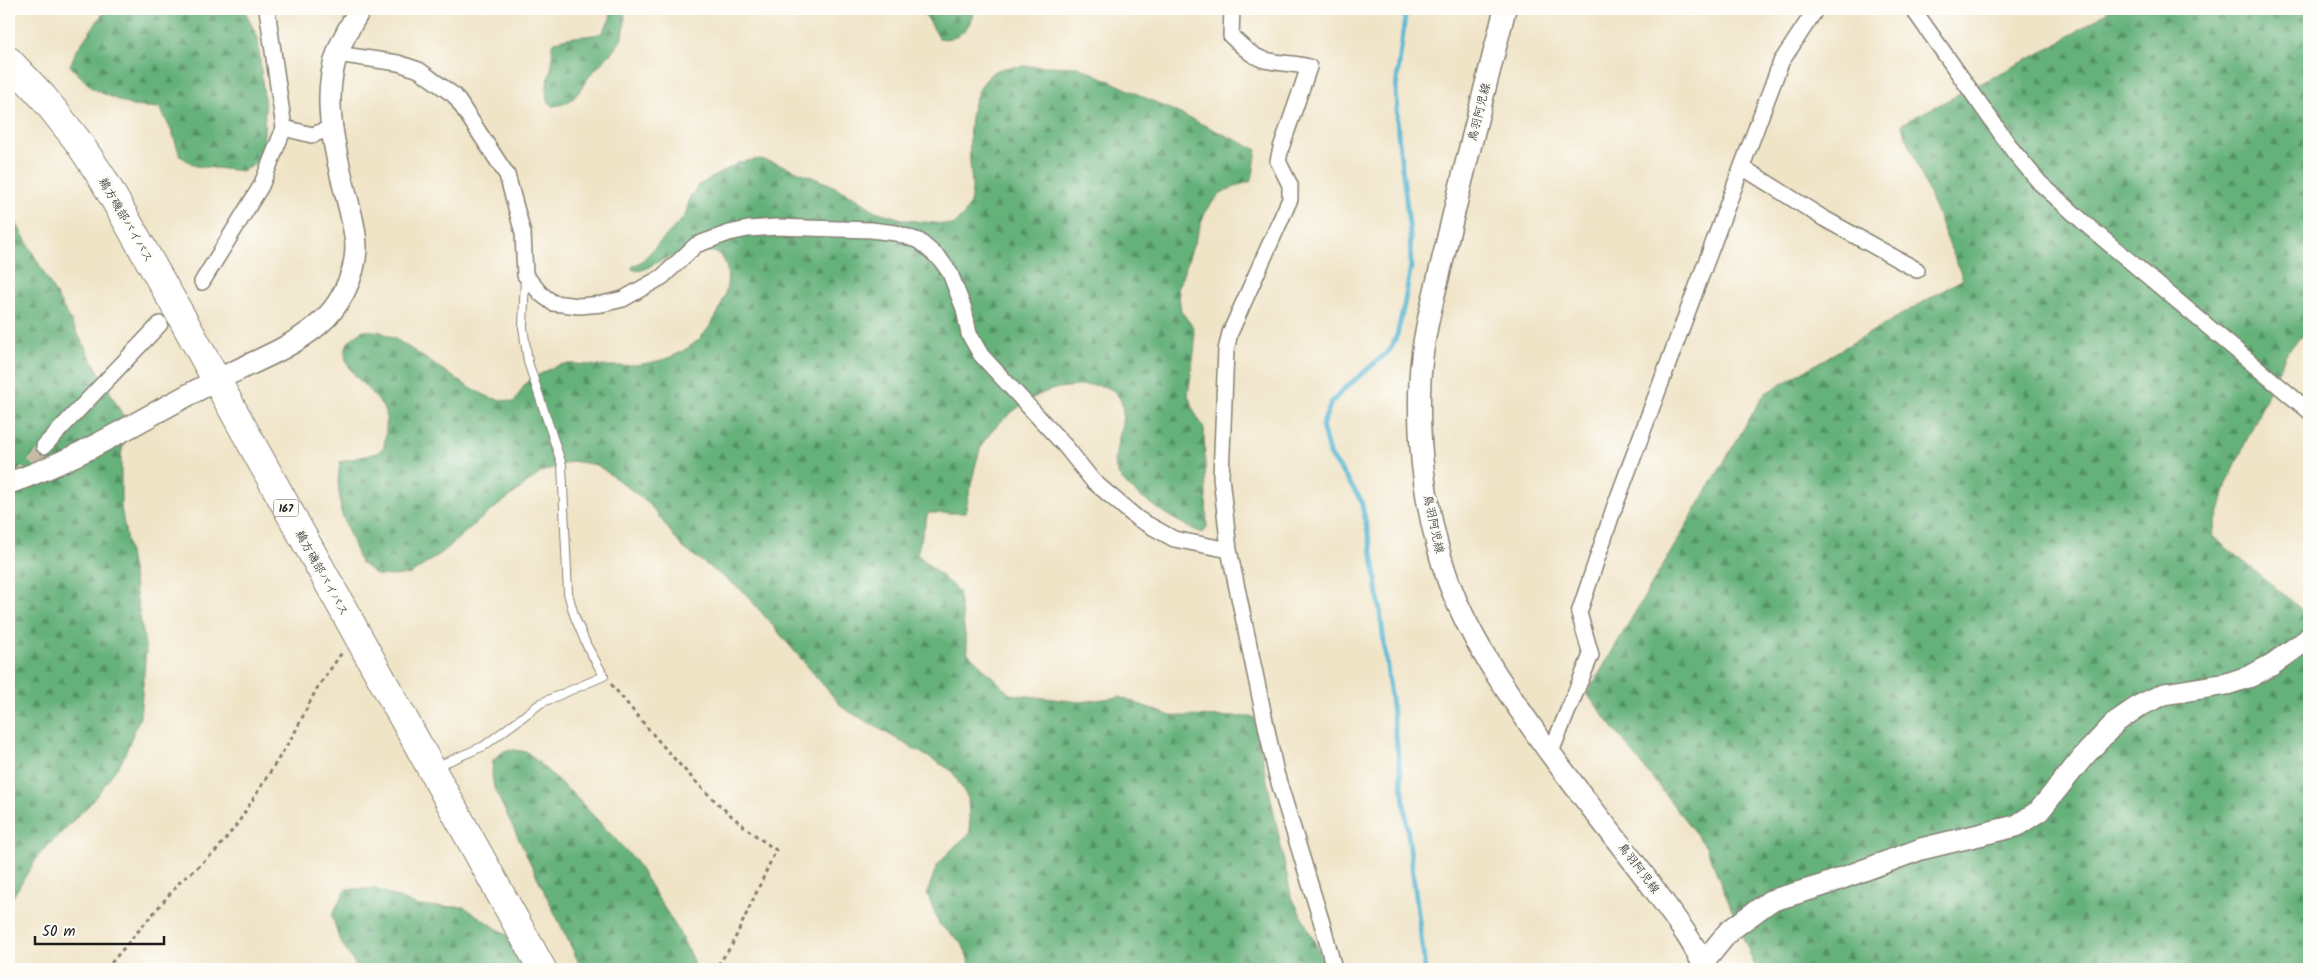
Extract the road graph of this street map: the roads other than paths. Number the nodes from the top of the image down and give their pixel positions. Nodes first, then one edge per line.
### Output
1 (267, 9) edge
2 (360, 9) edge
3 (1232, 9) edge
4 (1505, 9) edge
5 (1816, 9) edge
6 (1913, 9) edge
7 (337, 54) junction
8 (9, 61) edge
9 (284, 128) junction
10 (332, 128) junction
11 (1742, 167) junction
12 (1917, 270) dead end
13 (525, 275) junction
14 (202, 282) dead end
15 (160, 324) dead end
16 (216, 381) junction
17 (2309, 411) edge
18 (44, 446) tunnel mouth
19 (9, 483) edge
20 (1229, 550) junction
21 (2309, 638) edge
22 (1550, 754) junction
23 (431, 769) junction
24 (1707, 967) edge
25 (542, 969) edge
26 (1334, 969) edge

1 - 9 street
2 - 7 street
3 - 20 street
4 - 22 street, 鳥羽阿児線
5 - 11 street
6 - 17 street
7 - 10 street
7 - 13 street
8 - 16 highway, 鵜方磯部バイパス / 167
9 - 10 street
9 - 14 street
10 - 16 street
11 - 12 street
11 - 22 street
13 - 20 street
13 - 23 lane
15 - 18 street
16 - 19 street
16 - 23 highway, 鵜方磯部バイパス / 167
20 - 26 street
21 - 24 street
22 - 24 street, 鳥羽阿児線
23 - 25 highway, 鵜方磯部バイパス / 167

